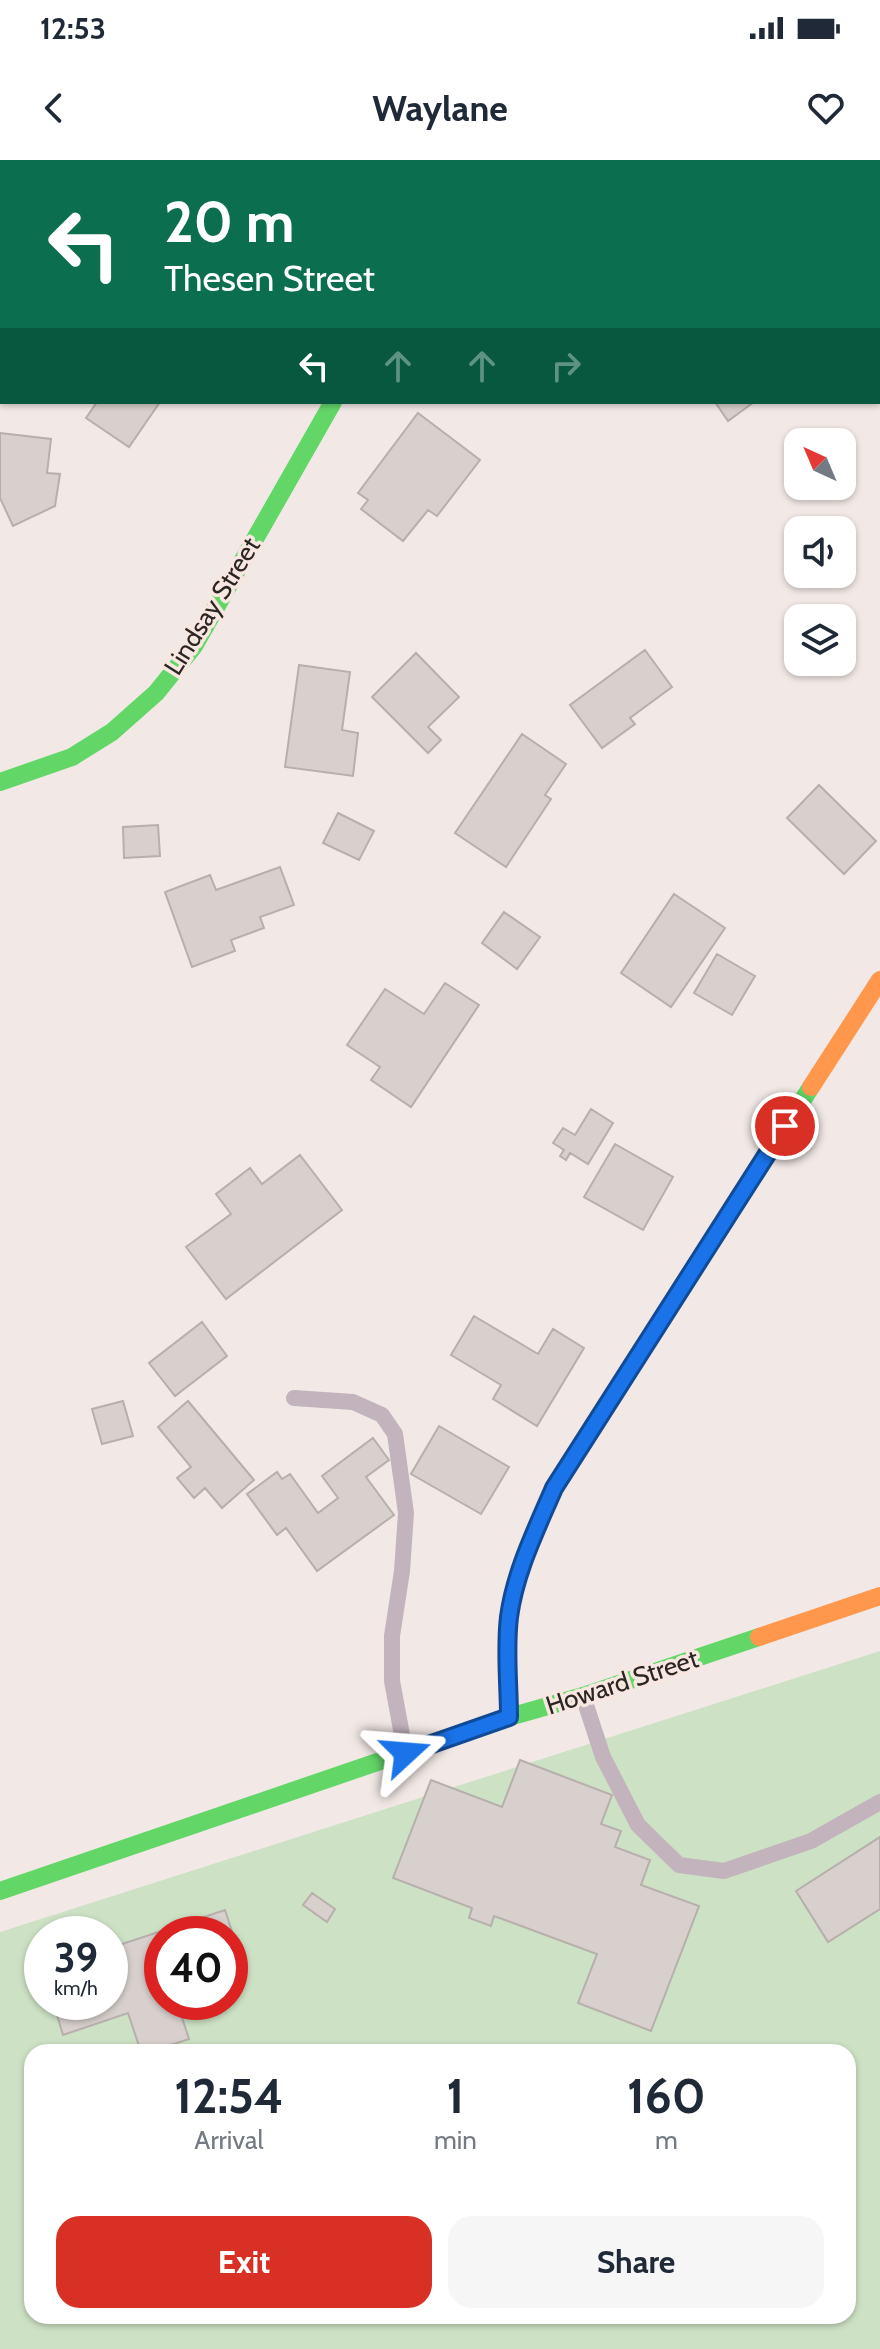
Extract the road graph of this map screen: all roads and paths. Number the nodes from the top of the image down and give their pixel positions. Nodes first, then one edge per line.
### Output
1 (332, 404) edge
2 (0, 782) edge
3 (880, 980) edge
4 (294, 1398) dead end
5 (878, 1603) edge
6 (583, 1696) junction
7 (509, 1717) junction
8 (406, 1753) junction
9 (880, 1802) edge
10 (0, 1891) edge

1 - 2 street, Lindsay Street
3 - 7 street
4 - 8 lane
5 - 6 street, Howard Street
6 - 7 street, Howard Street
6 - 9 lane
7 - 8 street, Howard Street
8 - 10 street, Howard Street

